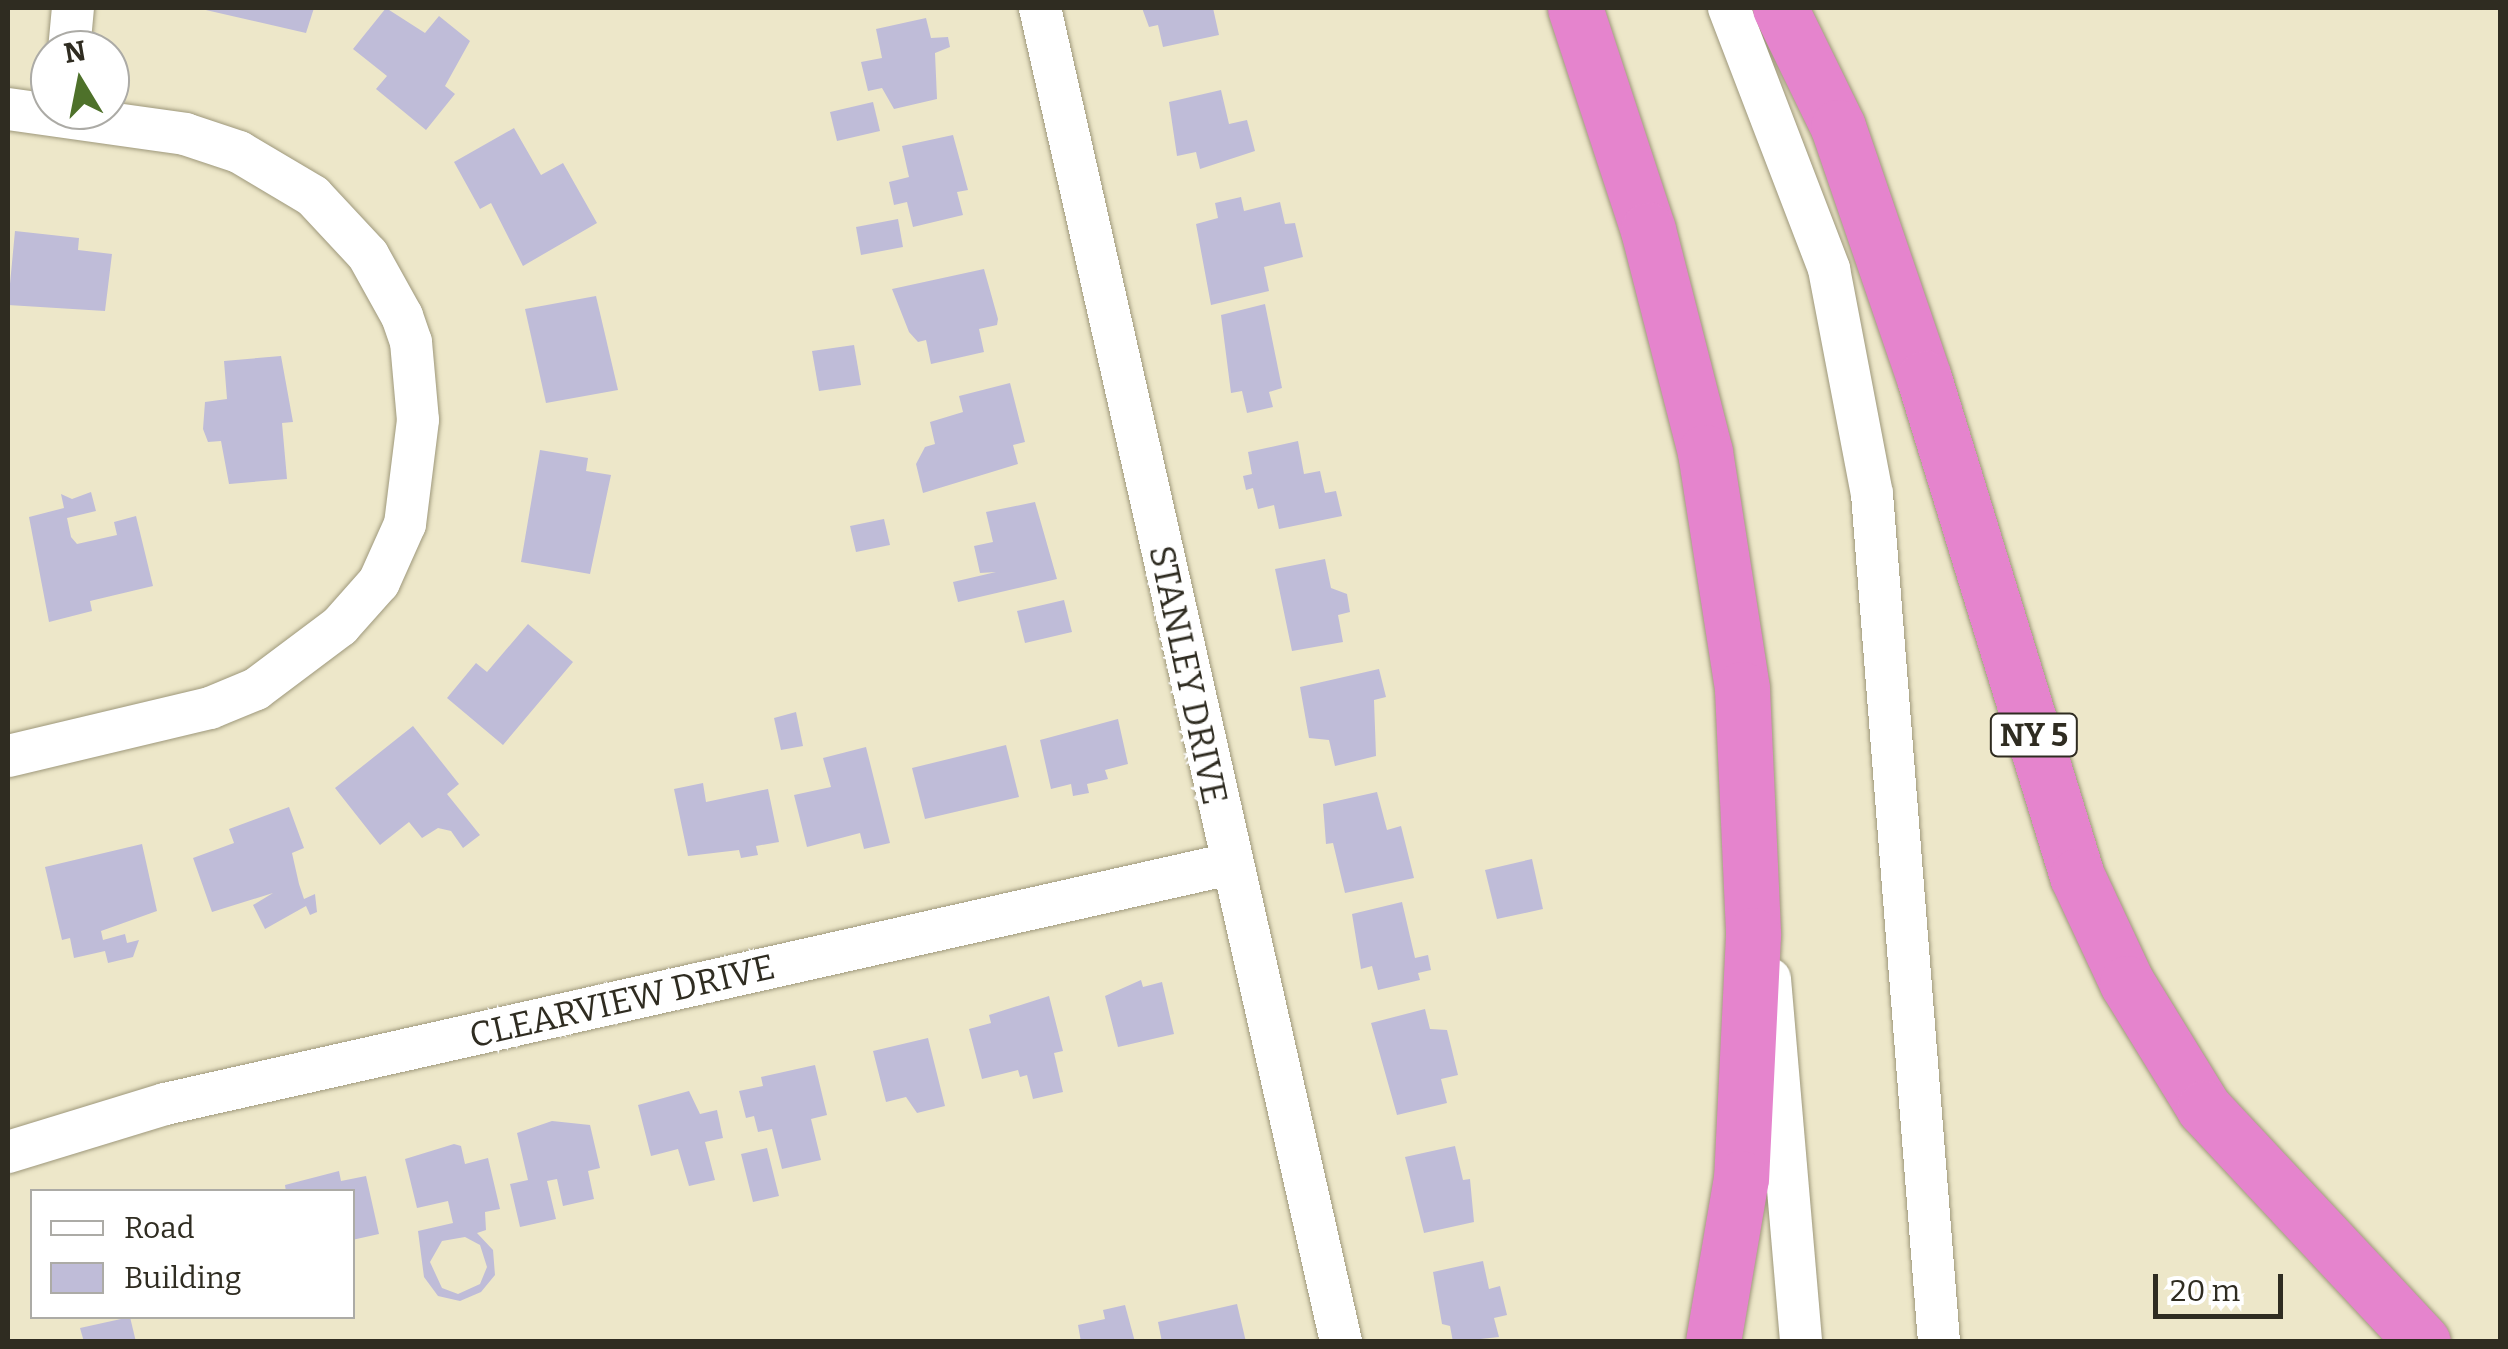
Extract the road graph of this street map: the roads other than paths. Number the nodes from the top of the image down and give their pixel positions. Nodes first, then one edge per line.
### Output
1 (1040, 8) edge
2 (1574, 8) edge
3 (1730, 8) edge
4 (1780, 8) edge
5 (130, 126) edge
6 (1742, 694) junction
7 (8, 756) edge
8 (1230, 864) junction
9 (12, 1148) edge
10 (1341, 1342) edge
11 (1714, 1342) edge
12 (1801, 1342) edge
13 (1939, 1342) edge
14 (2422, 1342) edge

1 - 8 street, STANLEY DRIVE
2 - 6 highway
3 - 13 street
4 - 14 highway, NY 5
5 - 7 street
6 - 11 highway
6 - 12 street
8 - 9 street, CLEARVIEW DRIVE
8 - 10 street, STANLEY DRIVE

